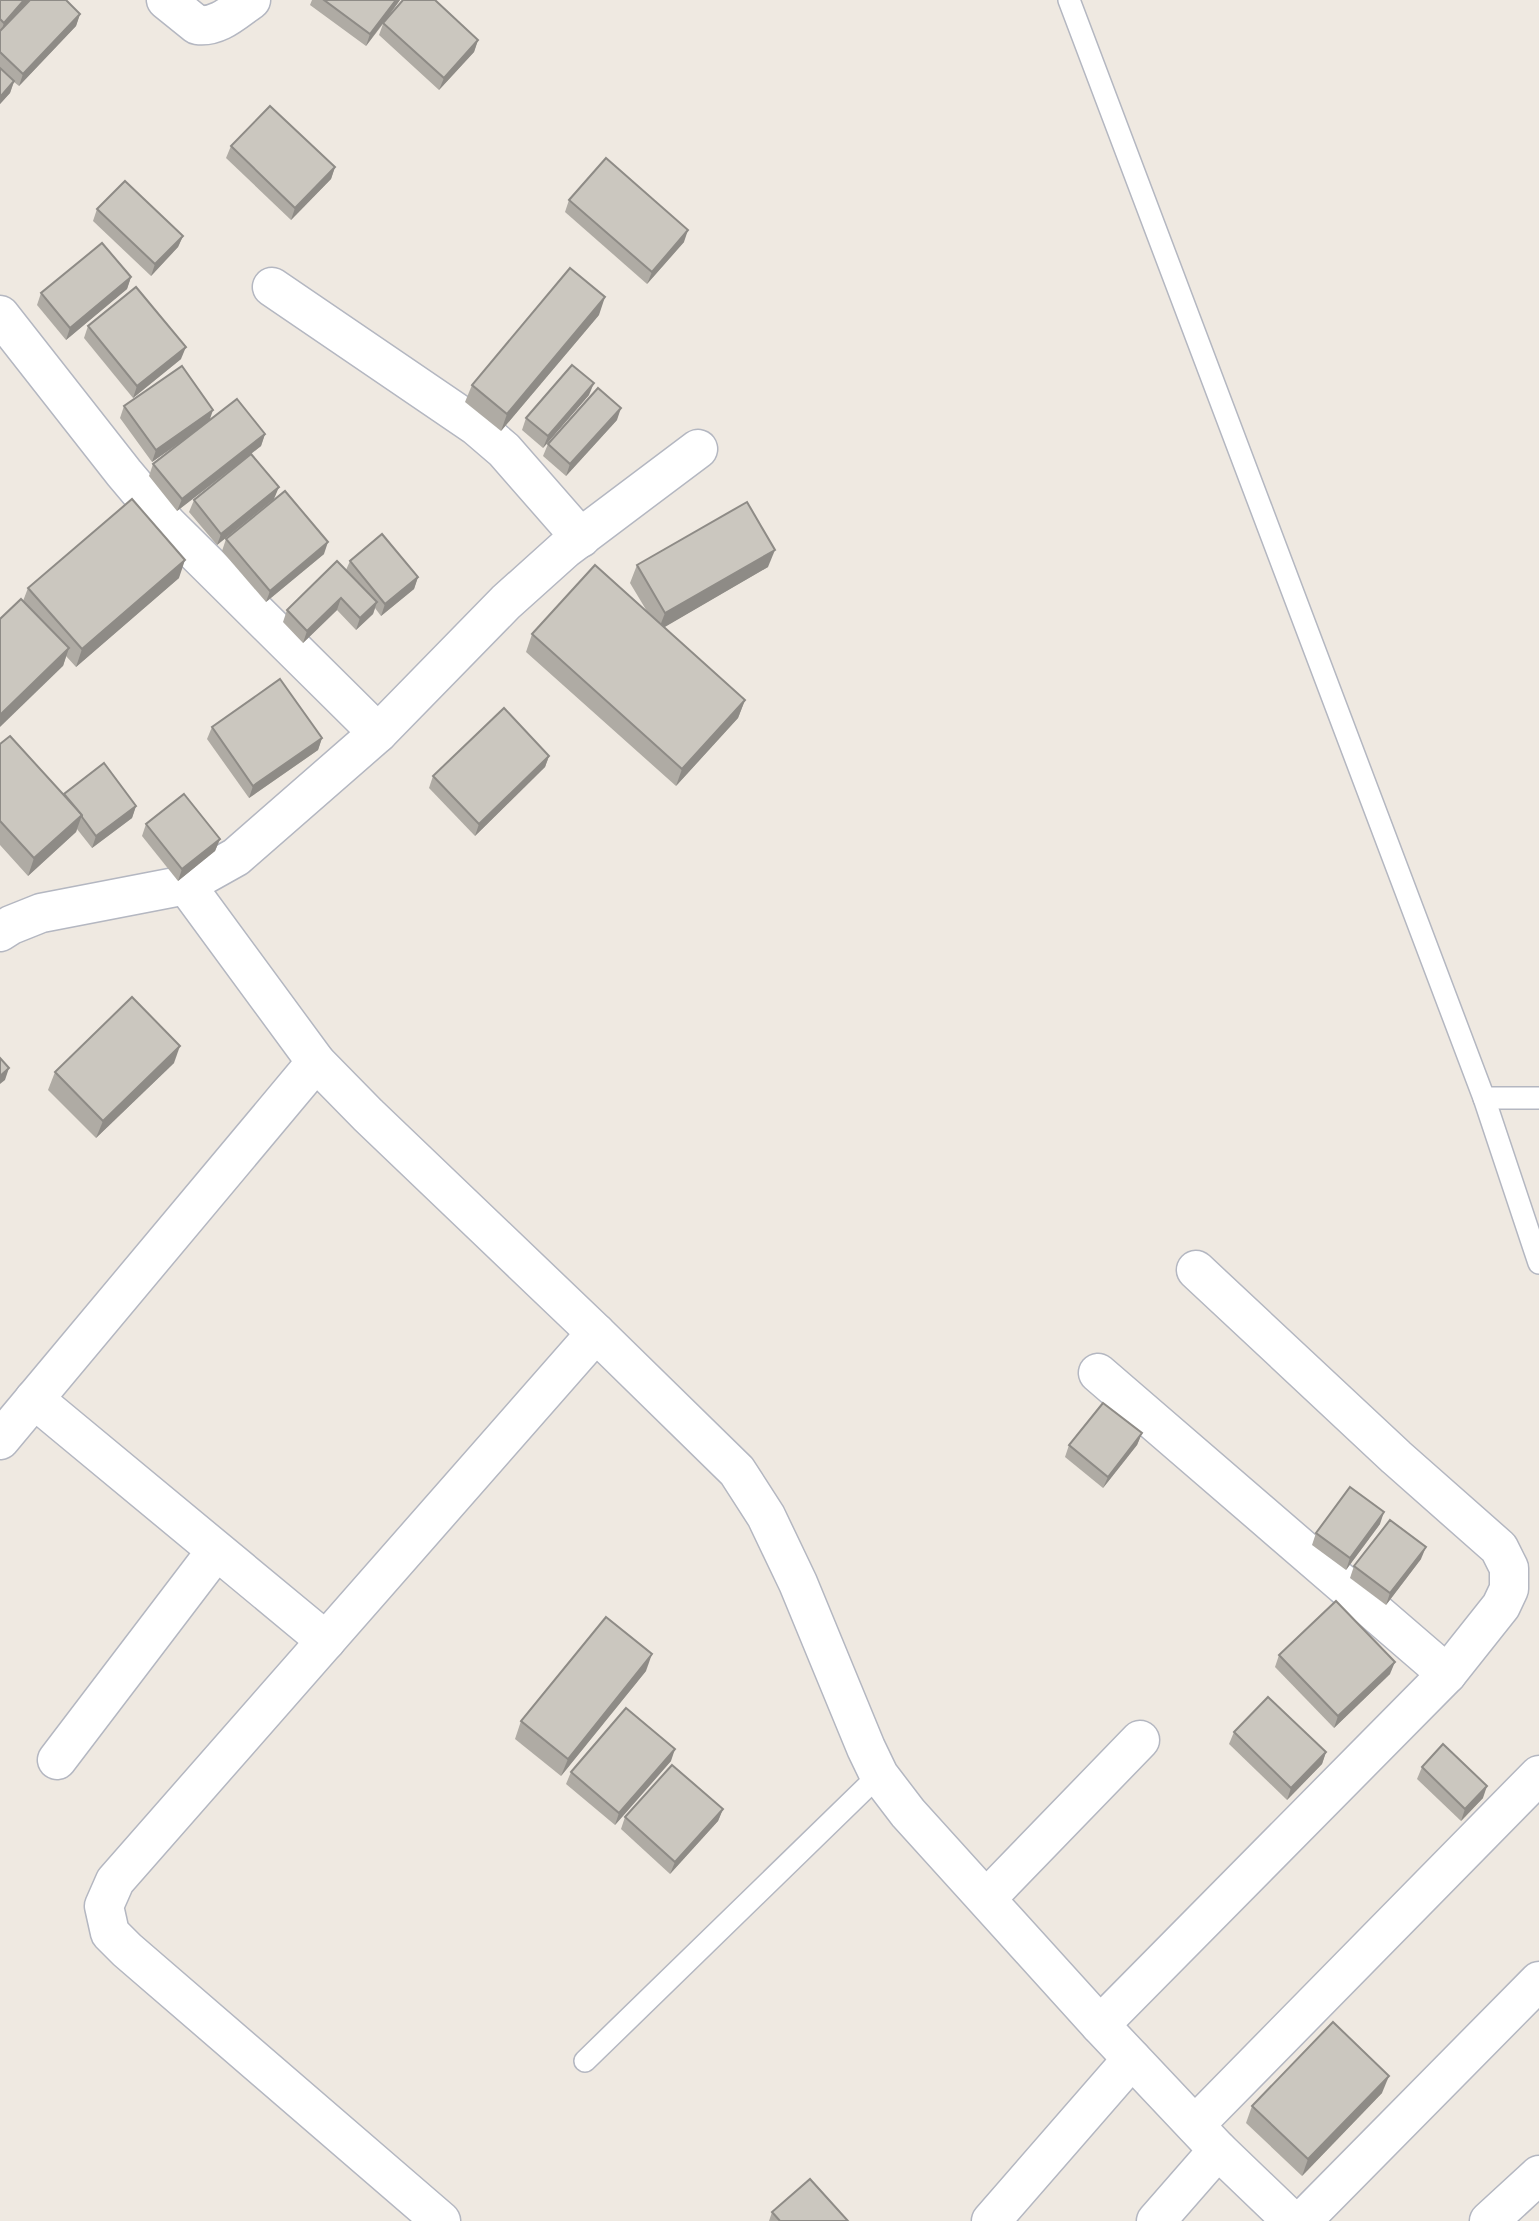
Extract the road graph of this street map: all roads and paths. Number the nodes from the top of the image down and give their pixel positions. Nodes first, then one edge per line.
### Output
1 (166, 0) edge
2 (251, 0) edge
3 (1069, 0) edge
4 (272, 287) dead end
5 (0, 315) edge
6 (698, 449) dead end
7 (581, 538) junction
8 (378, 733) junction
9 (186, 885) junction
10 (0, 932) edge
11 (316, 1062) junction
12 (1484, 1098) junction
13 (1539, 1098) edge
14 (1539, 1263) edge
15 (1196, 1270) dead end
16 (596, 1333) junction
17 (1098, 1373) dead end
18 (34, 1399) junction
19 (0, 1440) edge
20 (216, 1551) junction
21 (326, 1641) junction
22 (1447, 1674) junction
23 (1140, 1740) dead end
24 (57, 1760) dead end
25 (879, 1775) junction
26 (1539, 1775) edge
27 (987, 1898) junction
28 (1539, 1980) edge
29 (1100, 2025) junction
30 (1132, 2059) junction
31 (585, 2061) dead end
32 (1206, 2137) junction
33 (1539, 2175) edge
34 (441, 2221) edge
35 (991, 2221) edge
36 (1156, 2221) edge
37 (1292, 2221) edge
38 (1302, 2221) edge
39 (1489, 2221) edge

1 - 2 street
3 - 12 lane
4 - 7 street
5 - 8 street
6 - 7 street
7 - 8 street
8 - 9 street
9 - 10 street
9 - 11 street
11 - 16 street
11 - 18 street
12 - 13 lane
12 - 14 lane
15 - 22 street
16 - 21 street
16 - 25 street
17 - 22 street
18 - 19 street
18 - 20 street
20 - 21 street
20 - 24 street
21 - 34 street
22 - 29 street
23 - 27 street
25 - 27 street
25 - 31 lane
26 - 32 street
27 - 29 street
28 - 38 street
29 - 30 street
30 - 32 street
30 - 35 street
32 - 36 street
32 - 37 street
33 - 39 street

